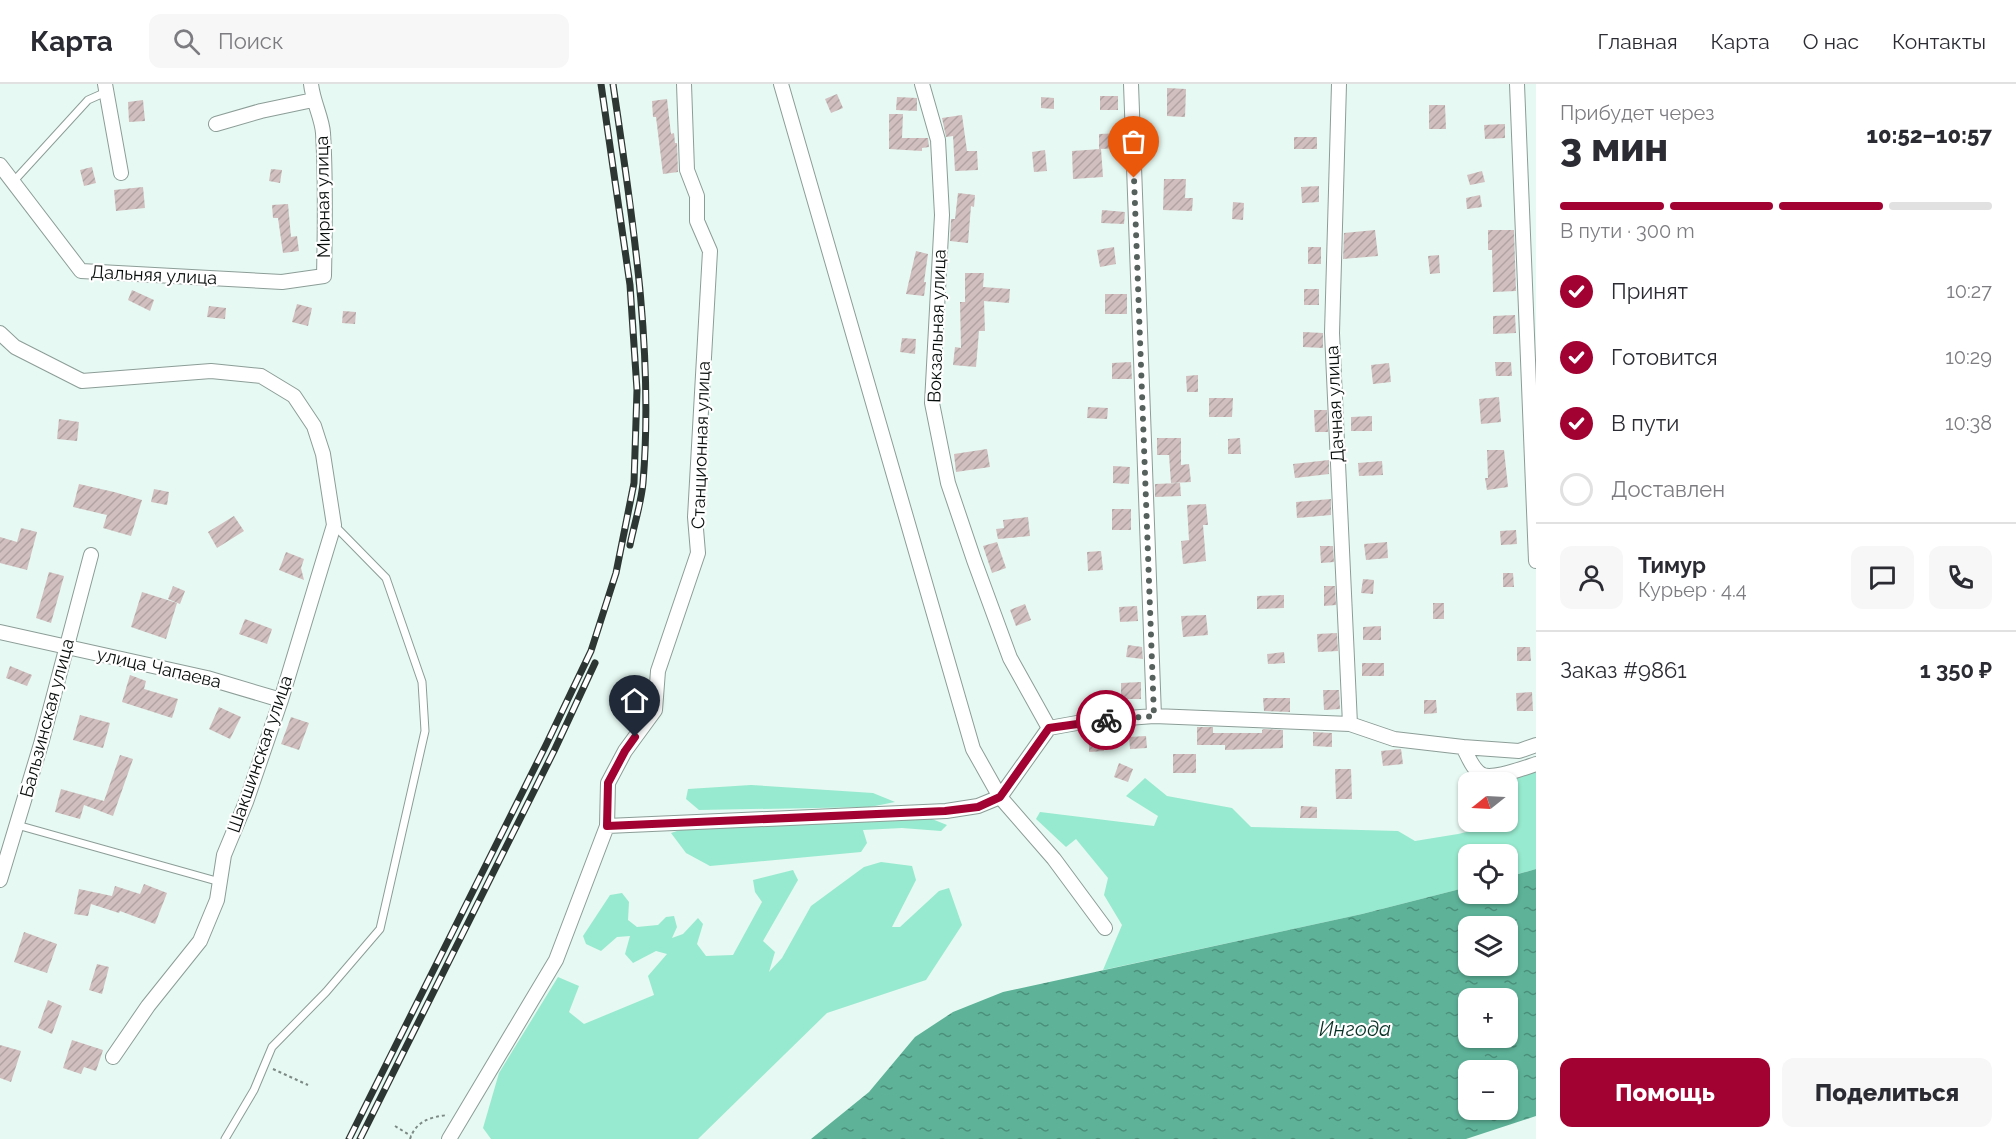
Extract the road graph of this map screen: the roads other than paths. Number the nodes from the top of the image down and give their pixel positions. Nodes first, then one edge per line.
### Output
1 (311, 84) edge
2 (684, 84) edge
3 (781, 84) edge
4 (922, 84) edge
5 (1131, 84) edge
6 (1339, 84) edge
7 (1517, 84) edge
8 (105, 88) edge
9 (313, 100) junction
10 (216, 124) dead end
11 (0, 165) edge
12 (122, 173) dead end
13 (13, 182) junction
14 (324, 276) joint
15 (0, 333) edge
16 (334, 525) junction
17 (91, 555) dead end
18 (1536, 561) edge
19 (0, 632) edge
20 (66, 647) junction
21 (281, 700) junction
22 (1154, 716) junction
23 (1350, 724) junction
24 (1049, 728) junction
25 (1536, 746) edge
26 (1463, 747) junction
27 (1536, 764) edge
28 (1000, 797) junction
29 (17, 825) junction
30 (607, 826) junction
31 (0, 879) edge
32 (220, 882) junction
33 (1105, 928) dead end
34 (113, 1057) dead end
35 (225, 1139) edge
36 (448, 1139) edge

1 - 9 street, Мирная улица
2 - 30 street, Станционная улица
3 - 28 street
4 - 24 street, Вокзальная улица
5 - 22 street
6 - 23 street, Дачная улица
7 - 18 street
8 - 12 street
8 - 13 lane
9 - 10 street
9 - 14 street, Мирная улица
11 - 13 street, Дальняя улица
13 - 14 street, Дальняя улица
15 - 16 street, Шакшинская улица
16 - 21 street, Шакшинская улица
16 - 35 lane
17 - 20 street, Бальзинская улица
19 - 20 street, улица Чапаева
20 - 21 street, улица Чапаева
20 - 29 street, Бальзинская улица
21 - 32 street, Шакшинская улица
22 - 23 street
22 - 24 street
23 - 26 street
24 - 28 street
25 - 26 street
26 - 27 street
28 - 30 street
28 - 33 street
29 - 31 street, Бальзинская улица
29 - 32 lane
30 - 36 street, Станционная улица
32 - 34 street, Шакшинская улица

